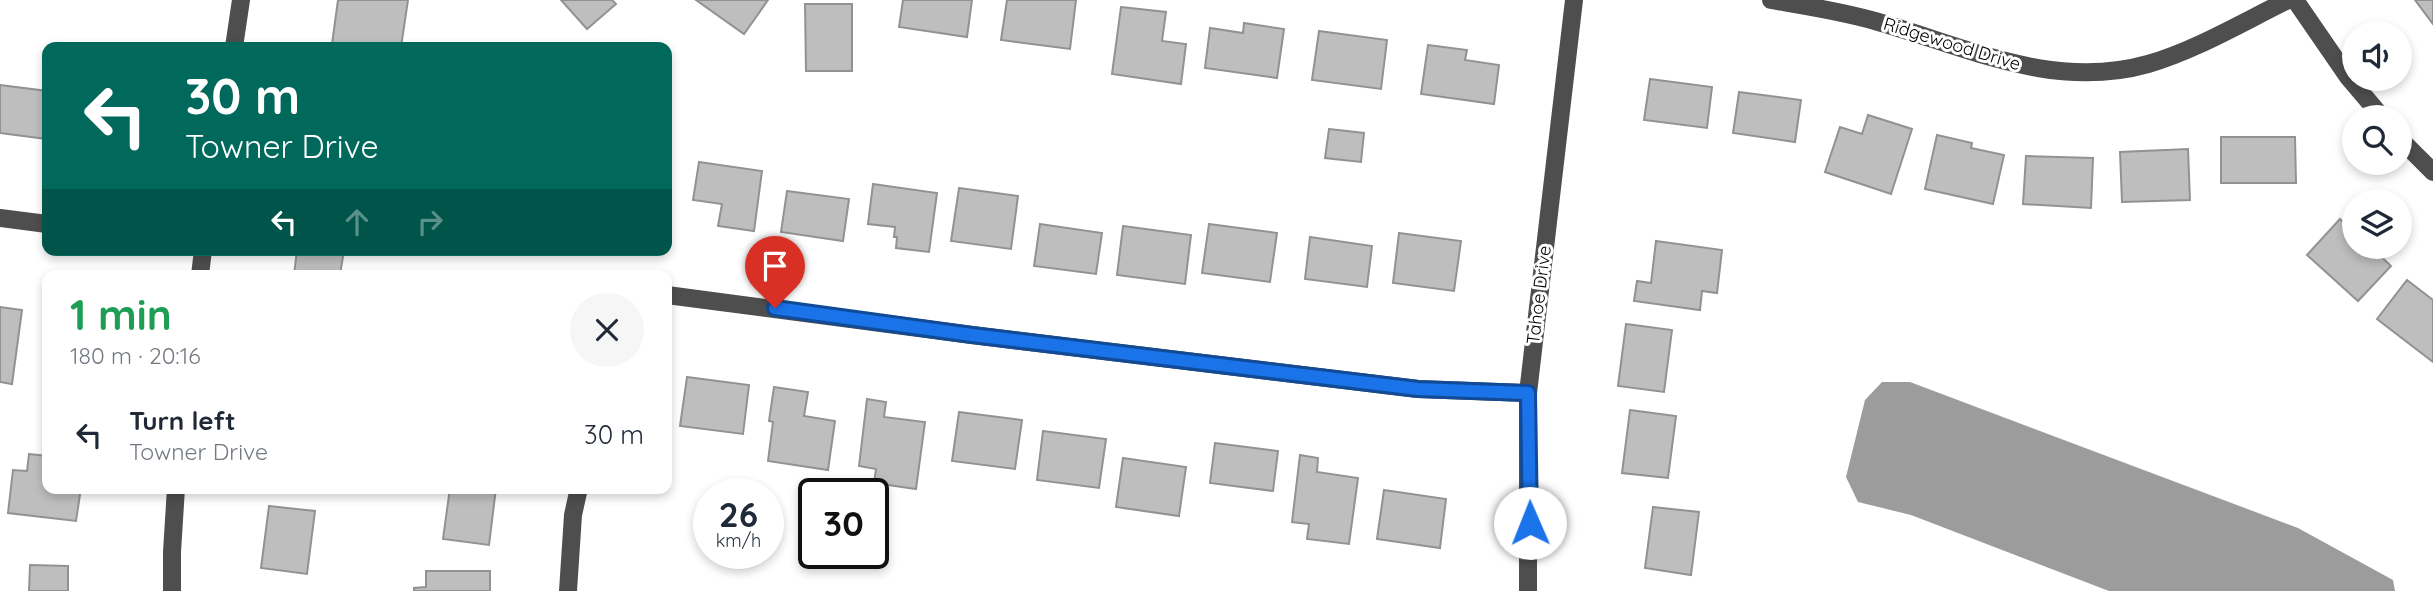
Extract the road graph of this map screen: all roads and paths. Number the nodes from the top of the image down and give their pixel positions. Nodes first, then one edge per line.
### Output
1 (241, 0) edge
2 (1573, 0) edge
3 (1770, 0) edge
4 (2288, 0) edge
5 (2295, 0) edge
6 (235, 42) edge
7 (2372, 105) edge
8 (2412, 151) edge
9 (2433, 172) edge
10 (0, 218) edge
11 (42, 223) edge
12 (672, 296) edge
13 (1528, 393) junction
14 (176, 494) edge
15 (578, 494) edge
16 (172, 591) edge
17 (568, 591) edge
18 (1528, 591) edge

1 - 6 street
2 - 13 street, Tahoe Drive
3 - 4 street, Ridgewood Drive
5 - 7 street
8 - 9 street
10 - 11 street
12 - 13 street
13 - 18 street, Tahoe Drive
14 - 16 street
15 - 17 street

